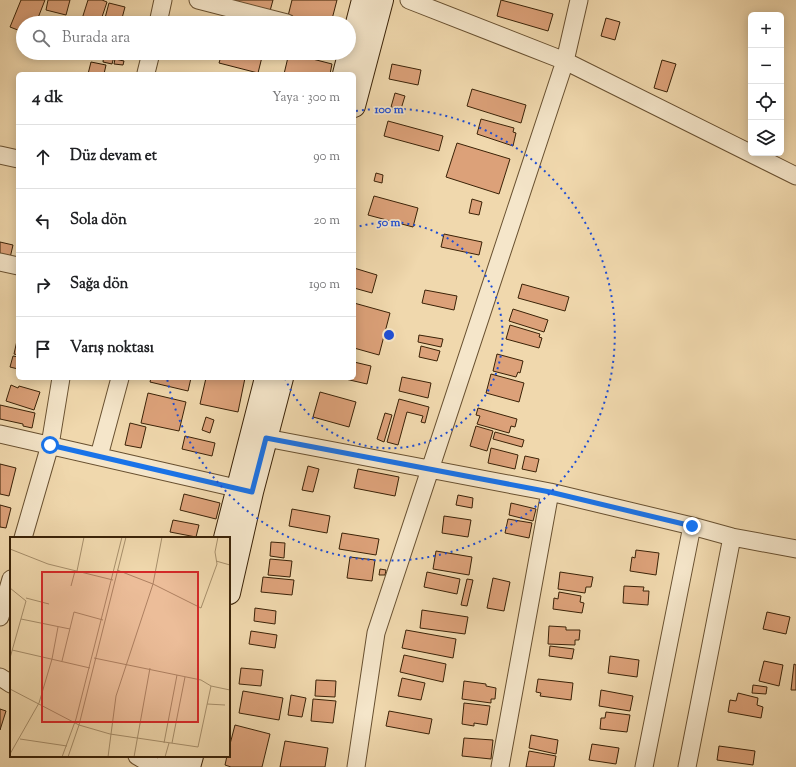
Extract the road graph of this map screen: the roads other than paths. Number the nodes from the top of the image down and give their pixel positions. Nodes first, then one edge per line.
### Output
1 (163, 0) edge
2 (198, 0) edge
3 (363, 0) edge
4 (382, 0) edge
5 (409, 0) edge
6 (579, 0) edge
7 (160, 16) edge
8 (261, 16) edge
9 (357, 41) edge
10 (149, 60) edge
11 (350, 60) edge
12 (565, 61) junction
13 (146, 72) edge
14 (345, 72) edge
15 (356, 72) edge
16 (0, 154) edge
17 (16, 158) edge
18 (796, 176) edge
19 (0, 262) edge
20 (16, 266) edge
21 (61, 380) edge
22 (119, 380) edge
23 (266, 380) edge
24 (281, 380) edge
25 (0, 434) edge
26 (266, 438) junction
27 (50, 445) junction
28 (99, 456) junction
29 (430, 469) junction
30 (245, 490) junction
31 (550, 492) junction
32 (692, 526) junction
33 (23, 537) edge
34 (225, 537) edge
35 (732, 537) junction
36 (796, 549) edge
37 (10, 582) edge
38 (230, 587) edge
39 (0, 617) edge
40 (0, 677) edge
41 (10, 683) edge
42 (138, 757) edge
43 (170, 757) edge
44 (192, 757) edge
45 (156, 767) edge
46 (167, 767) edge
47 (189, 767) edge
48 (356, 767) edge
49 (500, 767) edge
50 (644, 767) edge
51 (687, 767) edge

1 - 7 street
2 - 8 street
3 - 9 street
4 - 9 street
5 - 12 street
6 - 12 street
9 - 15 street
10 - 13 street
11 - 14 street
12 - 18 street
12 - 29 street
16 - 17 street
19 - 20 street
21 - 27 street
22 - 28 street
23 - 30 street
24 - 26 street
25 - 27 street
26 - 29 street
26 - 30 street
27 - 28 street
27 - 33 street
28 - 30 street
29 - 31 street
29 - 48 street
30 - 34 street
30 - 38 street
31 - 32 street
31 - 49 street
32 - 35 street
32 - 50 street
35 - 36 street
35 - 51 street
37 - 39 street
40 - 41 street
42 - 45 street
43 - 46 street
44 - 47 street

